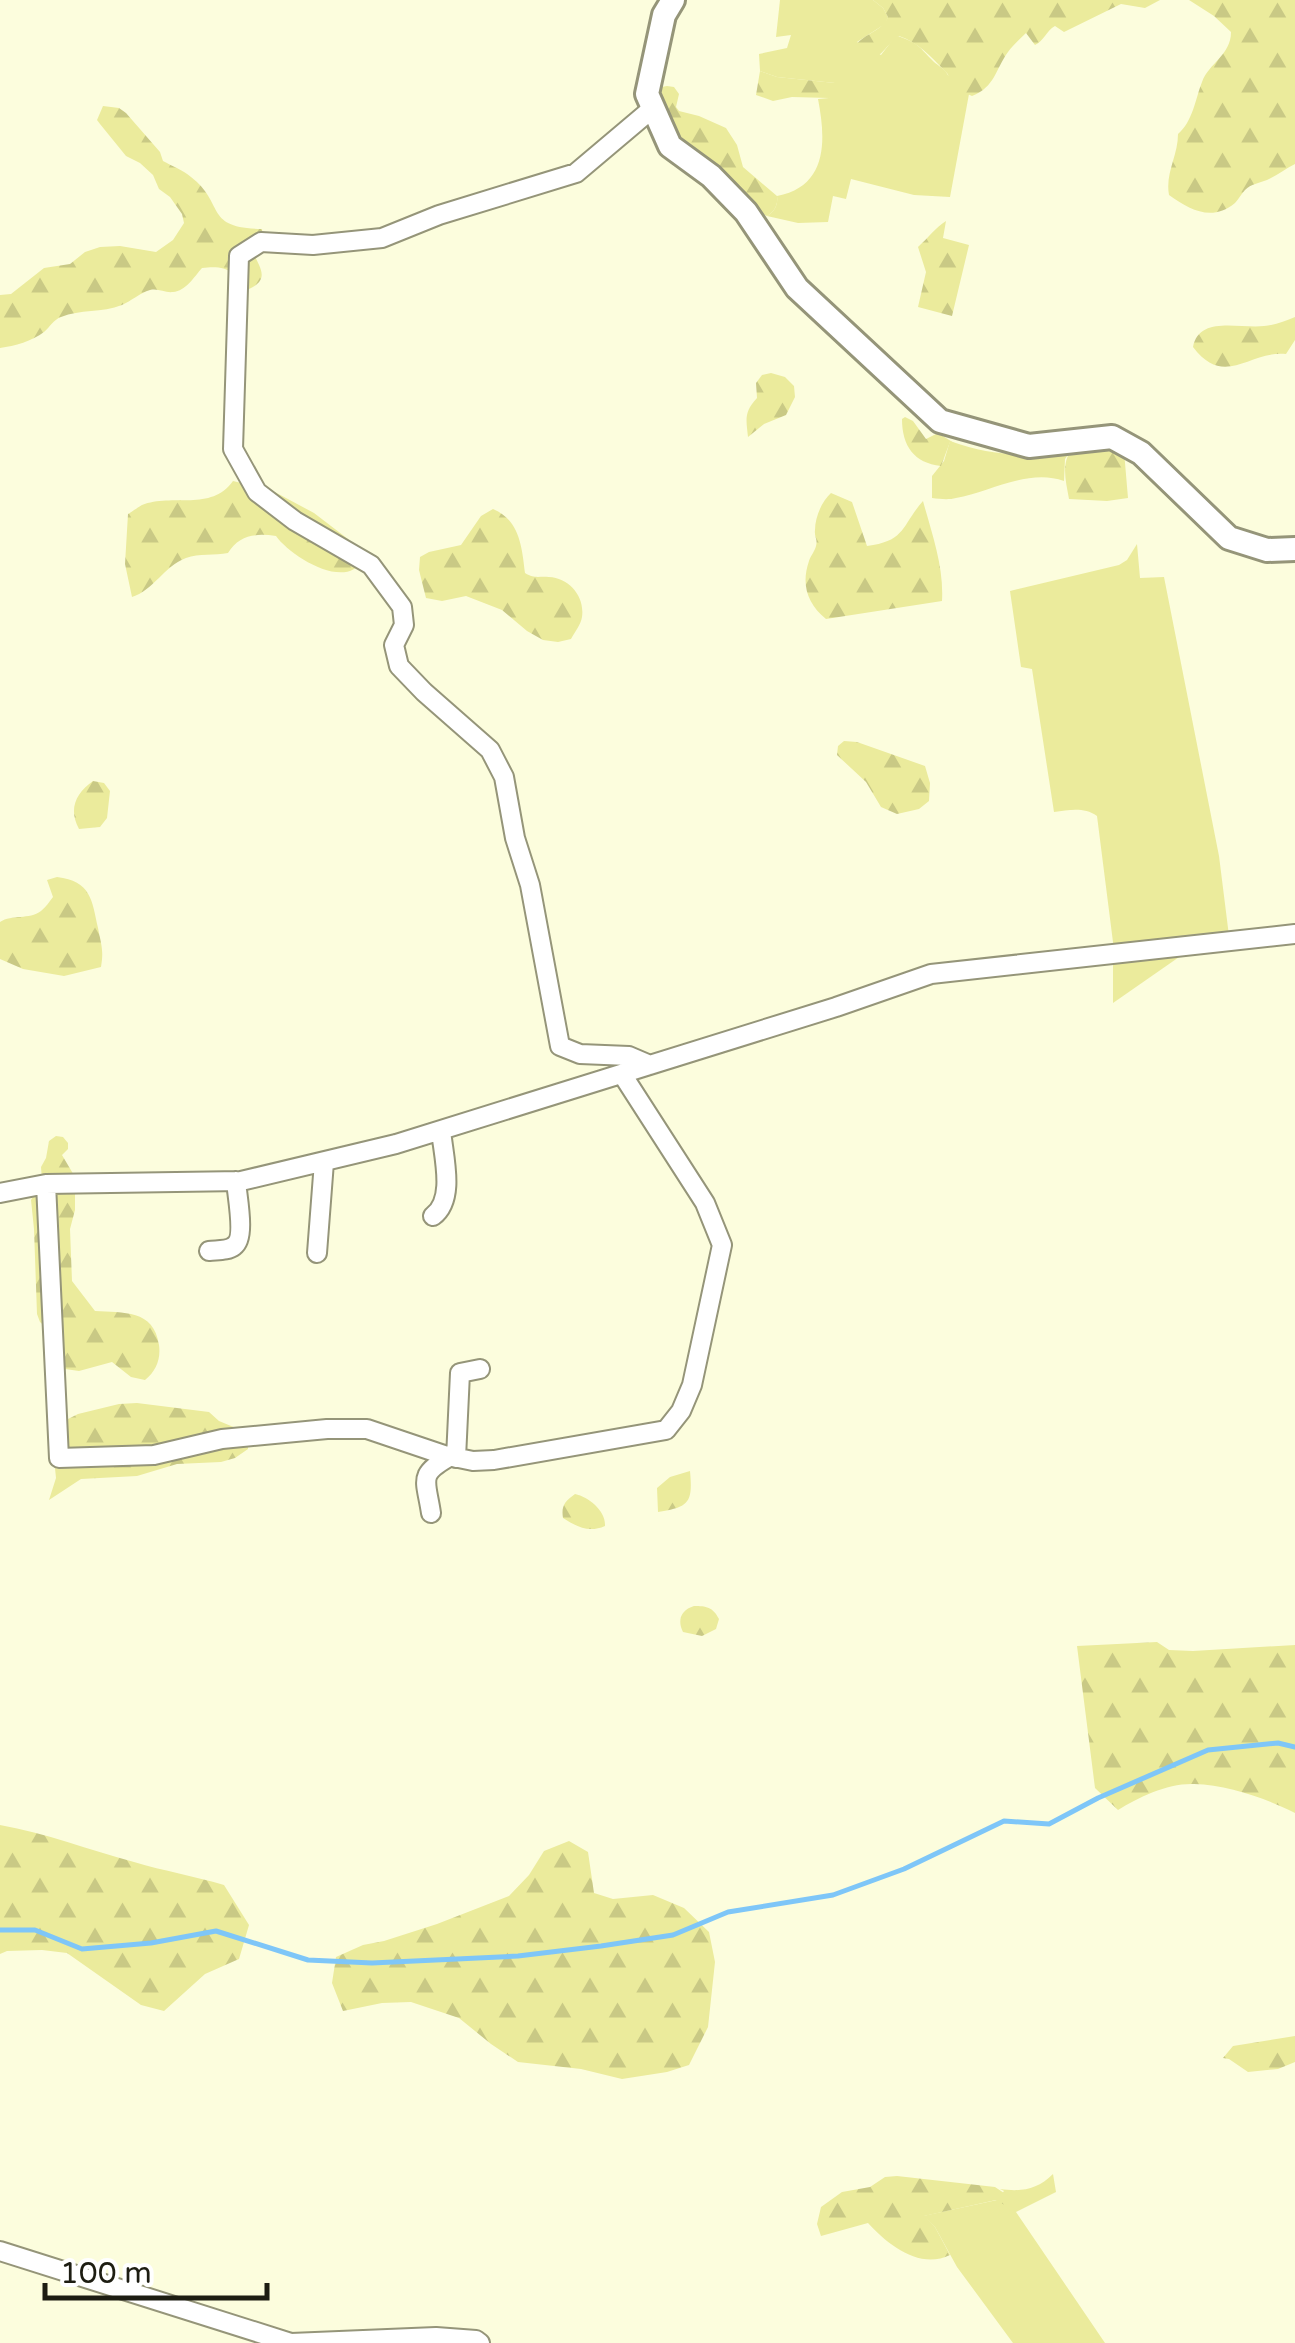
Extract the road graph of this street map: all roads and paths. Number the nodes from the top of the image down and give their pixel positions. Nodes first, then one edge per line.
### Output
1 (672, 0) edge
2 (653, 108) junction
3 (1295, 549) edge
4 (1295, 934) edge
5 (650, 1065) junction
6 (622, 1074) junction
7 (441, 1130) junction
8 (324, 1162) junction
9 (236, 1181) junction
10 (46, 1184) junction
11 (0, 1193) edge
12 (433, 1216) dead end
13 (210, 1251) dead end
14 (317, 1252) dead end
15 (480, 1369) dead end
16 (453, 1457) junction
17 (430, 1514) dead end
18 (0, 2250) edge
19 (480, 2343) edge

1 - 2 street
2 - 3 street
2 - 5 street
4 - 5 street
5 - 6 street
6 - 7 street
6 - 16 street
7 - 8 street
7 - 12 street
8 - 9 street
8 - 14 street
9 - 10 street
9 - 13 street
10 - 11 street
10 - 16 street
15 - 16 street
16 - 17 street
18 - 19 street

